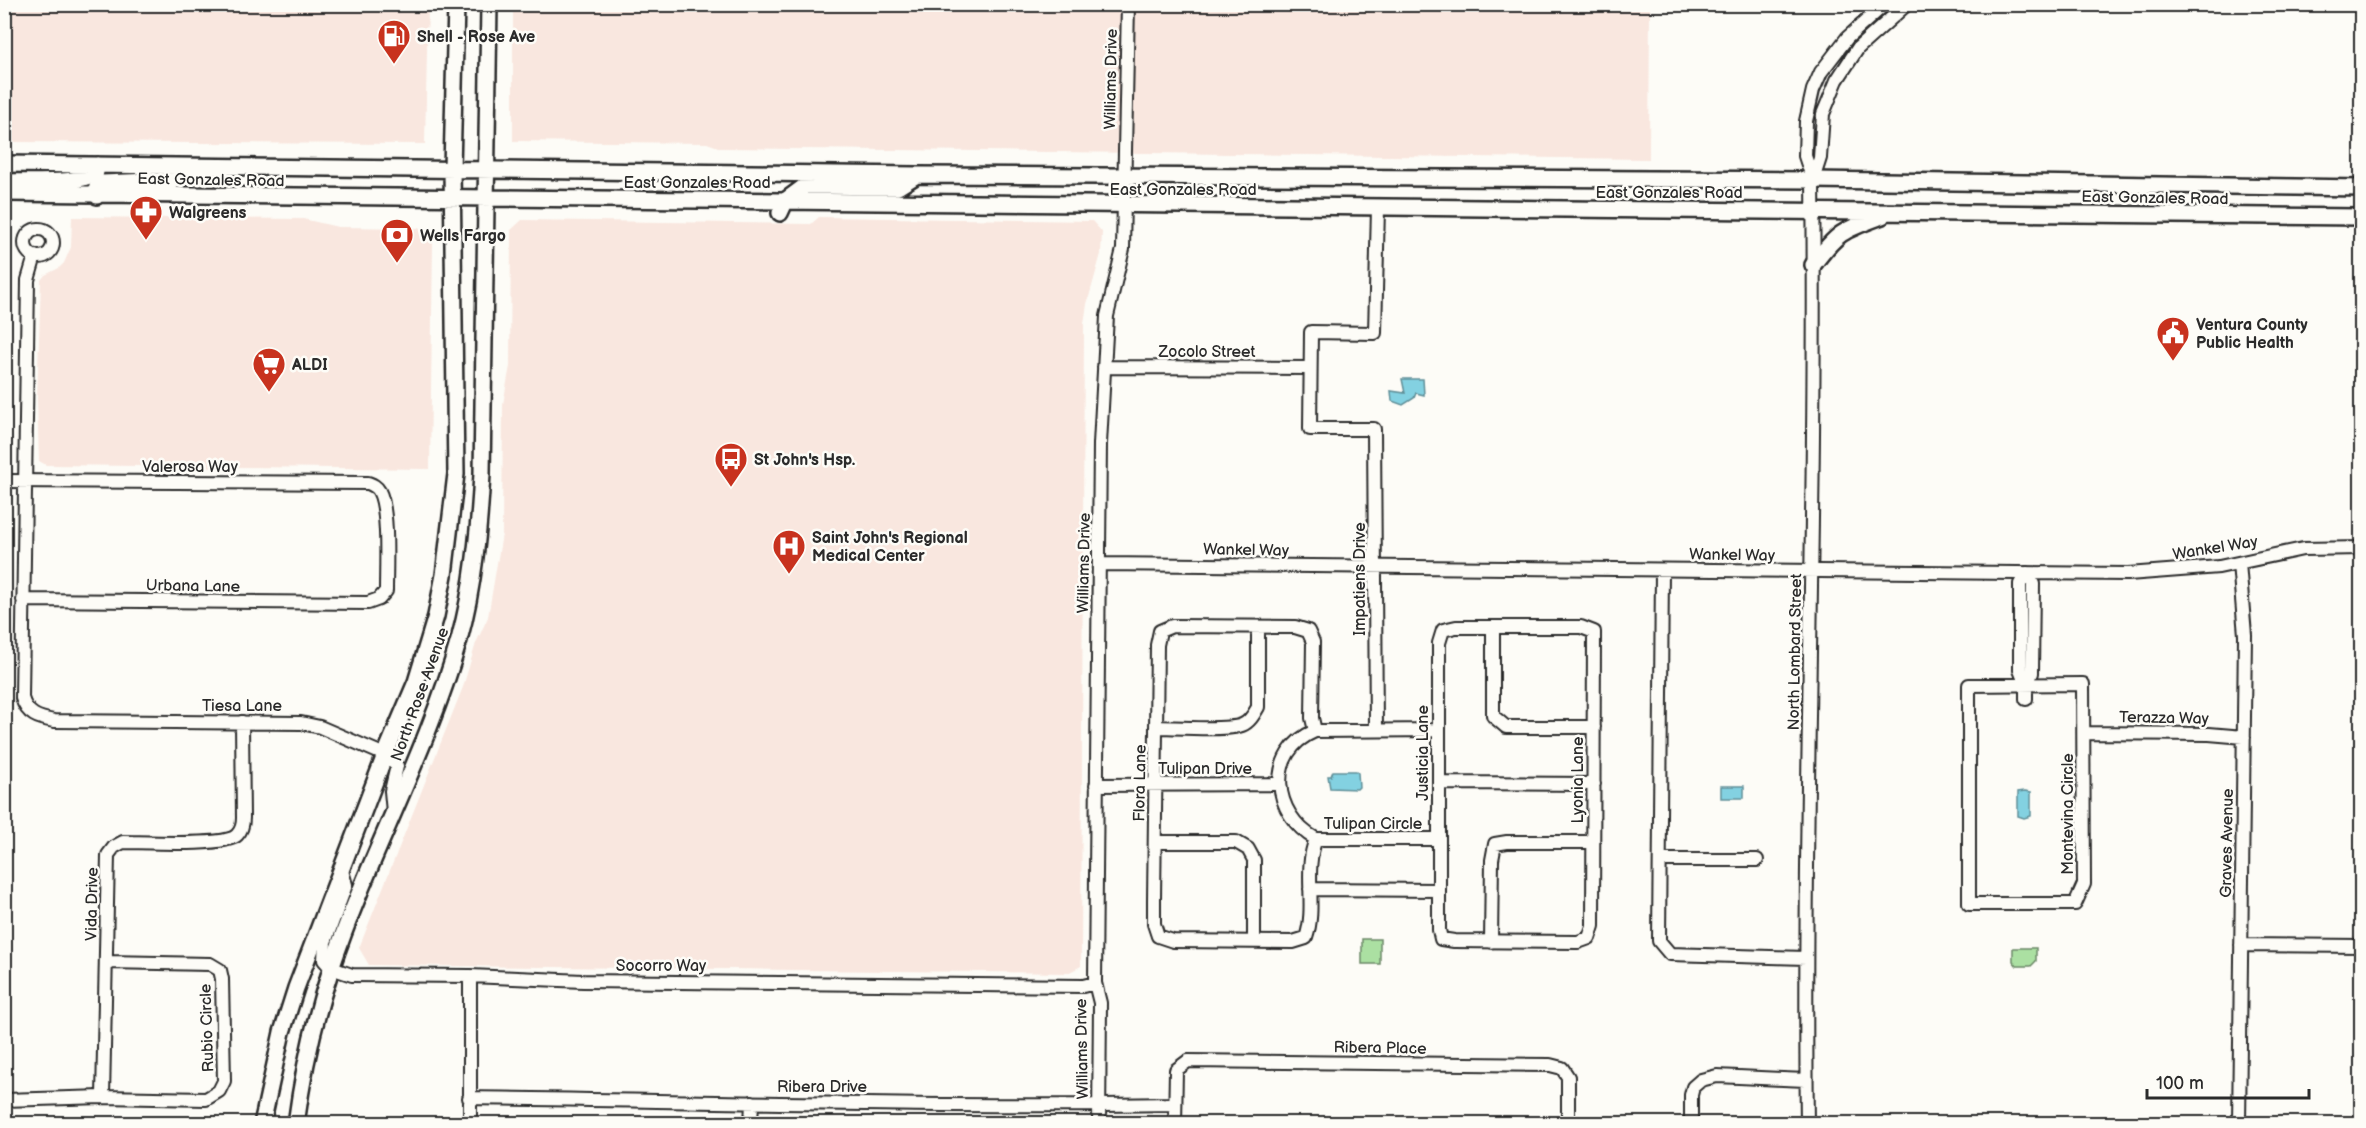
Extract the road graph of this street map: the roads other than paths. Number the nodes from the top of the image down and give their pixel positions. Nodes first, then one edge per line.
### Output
1 (456, 4) edge
2 (489, 4) edge
3 (1128, 4) edge
4 (1885, 4) edge
5 (1906, 4) edge
6 (4, 164) edge
7 (97, 165) junction
8 (219, 166) junction
9 (452, 169) junction
10 (486, 170) junction
11 (917, 176) junction
12 (1125, 177) junction
13 (1813, 180) junction
14 (4, 182) edge
15 (2361, 188) edge
16 (4, 194) edge
17 (97, 196) junction
18 (454, 199) junction
19 (486, 199) junction
20 (1124, 206) junction
21 (783, 207) junction
22 (1378, 208) junction
23 (1813, 211) junction
24 (1892, 212) junction
25 (2361, 217) edge
26 (35, 256) dead end
27 (1814, 265) junction
28 (1104, 367) junction
29 (1310, 368) junction
30 (4, 481) edge
31 (25, 482) junction
32 (2361, 548) edge
33 (2239, 563) junction
34 (1101, 564) junction
35 (1376, 567) junction
36 (1662, 570) junction
37 (1811, 571) junction
38 (2027, 573) junction
39 (23, 600) junction
40 (363, 603) joint
41 (1258, 627) junction
42 (1493, 627) junction
43 (2026, 685) junction
44 (2026, 699) dead end
45 (242, 722) junction
46 (1156, 727) junction
47 (1594, 727) junction
48 (1376, 730) junction
49 (1438, 730) junction
50 (1315, 731) junction
51 (2084, 733) junction
52 (2244, 737) junction
53 (385, 755) junction
54 (1438, 783) junction
55 (1279, 784) junction
56 (1594, 784) junction
57 (1096, 785) junction
58 (1155, 785) junction
59 (393, 812) junction
60 (1316, 839) junction
61 (1439, 839) junction
62 (1155, 842) junction
63 (1593, 842) junction
64 (1660, 860) junction
65 (1757, 860) dead end
66 (342, 871) junction
67 (1311, 889) junction
68 (1439, 890) junction
69 (1254, 941) junction
70 (1491, 942) junction
71 (2241, 945) junction
72 (2361, 946) edge
73 (1806, 958) junction
74 (107, 962) junction
75 (331, 968) junction
76 (470, 976) junction
77 (1095, 983) junction
78 (1806, 1080) junction
79 (103, 1097) junction
80 (469, 1098) junction
81 (4, 1100) edge
82 (752, 1102) junction
83 (1175, 1104) junction
84 (1099, 1105) junction
85 (262, 1124) edge
86 (296, 1124) edge
87 (470, 1124) edge
88 (751, 1124) edge
89 (1099, 1124) edge
90 (1175, 1124) edge
91 (1568, 1124) edge
92 (1691, 1124) edge
93 (1807, 1124) edge
94 (2239, 1124) edge

1 - 9 main road, North Rose Avenue
2 - 10 main road, North Rose Avenue
3 - 12 street, Williams Drive
4 - 13 street
5 - 13 street
6 - 7 main road, East Gonzales Road
7 - 8 main road, East Gonzales Road
7 - 14 main road
8 - 9 main road, East Gonzales Road
8 - 17 main road
9 - 10 main road, East Gonzales Road
9 - 18 main road, North Rose Avenue
10 - 11 main road, East Gonzales Road
10 - 19 main road, North Rose Avenue
11 - 12 main road, East Gonzales Road
11 - 21 main road
12 - 13 main road, East Gonzales Road
12 - 20 street, Williams Drive
13 - 15 main road, East Gonzales Road
13 - 23 street, North Lombard Street
16 - 17 main road, East Gonzales Road
17 - 18 main road, East Gonzales Road
18 - 19 main road, East Gonzales Road
18 - 53 main road, North Rose Avenue
19 - 21 main road, East Gonzales Road
19 - 59 main road, North Rose Avenue
20 - 21 main road, East Gonzales Road
20 - 22 main road, East Gonzales Road
20 - 28 street, Williams Drive
22 - 23 main road, East Gonzales Road
22 - 29 street
23 - 24 main road, East Gonzales Road
23 - 27 street, North Lombard Street
24 - 25 main road, East Gonzales Road
24 - 27 main road
26 - 31 street
27 - 37 street, North Lombard Street
28 - 29 street, Zocolo Street
28 - 34 street, Williams Drive
29 - 35 street, Impatiens Drive
30 - 31 street, Valerosa Way
31 - 39 street
31 - 40 street, Valerosa Way
32 - 33 street, Wankel Way
33 - 38 street, Wankel Way
33 - 52 street, Graves Avenue
34 - 35 street, Wankel Way
34 - 57 street, Williams Drive
35 - 36 street, Wankel Way
35 - 48 street, Impatiens Drive
36 - 37 street, Wankel Way
36 - 64 street
37 - 38 street, Wankel Way
37 - 73 street, North Lombard Street
38 - 43 street
39 - 40 street, Urbana Lane
39 - 45 street, Tiesa Lane
41 - 46 street
41 - 46 street, Flora Lane
41 - 50 street
42 - 47 street
42 - 47 street, Lyonia Lane
42 - 49 street, Justicia Lane
43 - 44 street
43 - 51 street, Montevina Circle
43 - 51 street, Montevina Circle
45 - 53 street, Tiesa Lane
45 - 74 street, Vida Drive
46 - 58 street, Flora Lane
47 - 56 street, Lyonia Lane
48 - 49 street
48 - 50 street
49 - 54 street, Justicia Lane
50 - 55 street
51 - 52 street, Terazza Way
52 - 71 street, Graves Avenue
53 - 59 street
53 - 66 main road, North Rose Avenue
54 - 56 street
54 - 61 street, Justicia Lane
55 - 58 street, Tulipan Drive
55 - 60 street, Tulipan Circle
56 - 63 street, Lyonia Lane
57 - 58 street, Tulipan Drive
57 - 77 street, Williams Drive
58 - 62 street, Flora Lane
59 - 75 main road, North Rose Avenue
60 - 61 street, Tulipan Circle
60 - 67 street
61 - 68 street, Justicia Lane
62 - 69 street
62 - 69 street, Flora Lane
63 - 70 street, Lyonia Lane
63 - 70 street
64 - 65 street
64 - 73 street
66 - 75 street
66 - 85 main road, North Rose Avenue
67 - 68 street
67 - 69 street
68 - 70 street, Justicia Lane
71 - 72 street
71 - 94 street, Graves Avenue
73 - 78 street, North Lombard Street
74 - 79 street, Vida Drive
74 - 79 street, Rubio Circle
75 - 76 street, Socorro Way
75 - 86 main road, North Rose Avenue
76 - 77 street, Socorro Way
76 - 80 street
77 - 84 street, Williams Drive
78 - 92 street
78 - 93 street, North Lombard Street
79 - 81 street, Rubio Circle
80 - 82 street, Ribera Drive
80 - 87 street
82 - 84 street, Ribera Drive
82 - 88 street
83 - 84 street, Ribera Drive
83 - 90 street
83 - 91 street, Ribera Place
84 - 89 street, Williams Drive

